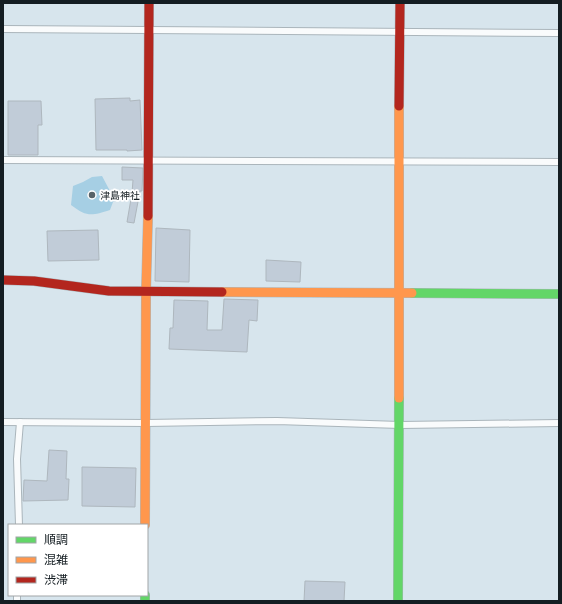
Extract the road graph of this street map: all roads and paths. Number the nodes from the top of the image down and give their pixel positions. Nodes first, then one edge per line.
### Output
1 (149, 3) edge
2 (400, 3) edge
3 (3, 29) edge
4 (149, 30) junction
5 (399, 31) junction
6 (559, 33) edge
7 (3, 160) edge
8 (398, 160) junction
9 (149, 161) junction
10 (559, 162) edge
11 (3, 280) edge
12 (146, 292) junction
13 (400, 293) junction
14 (559, 294) edge
15 (3, 422) edge
16 (20, 422) junction
17 (146, 423) junction
18 (559, 423) edge
19 (400, 425) junction
20 (18, 524) edge
21 (145, 524) edge
22 (398, 601) edge

1 - 4 street
2 - 5 street
3 - 4 street
4 - 5 street
4 - 9 street
5 - 6 street
5 - 8 street
7 - 9 street
8 - 9 street
8 - 10 street
8 - 13 street
9 - 12 street
11 - 12 street
12 - 13 street
12 - 17 street
13 - 14 street
13 - 19 street
15 - 16 street
16 - 17 street
16 - 20 street
17 - 19 street
17 - 21 street
18 - 19 street
19 - 22 street

